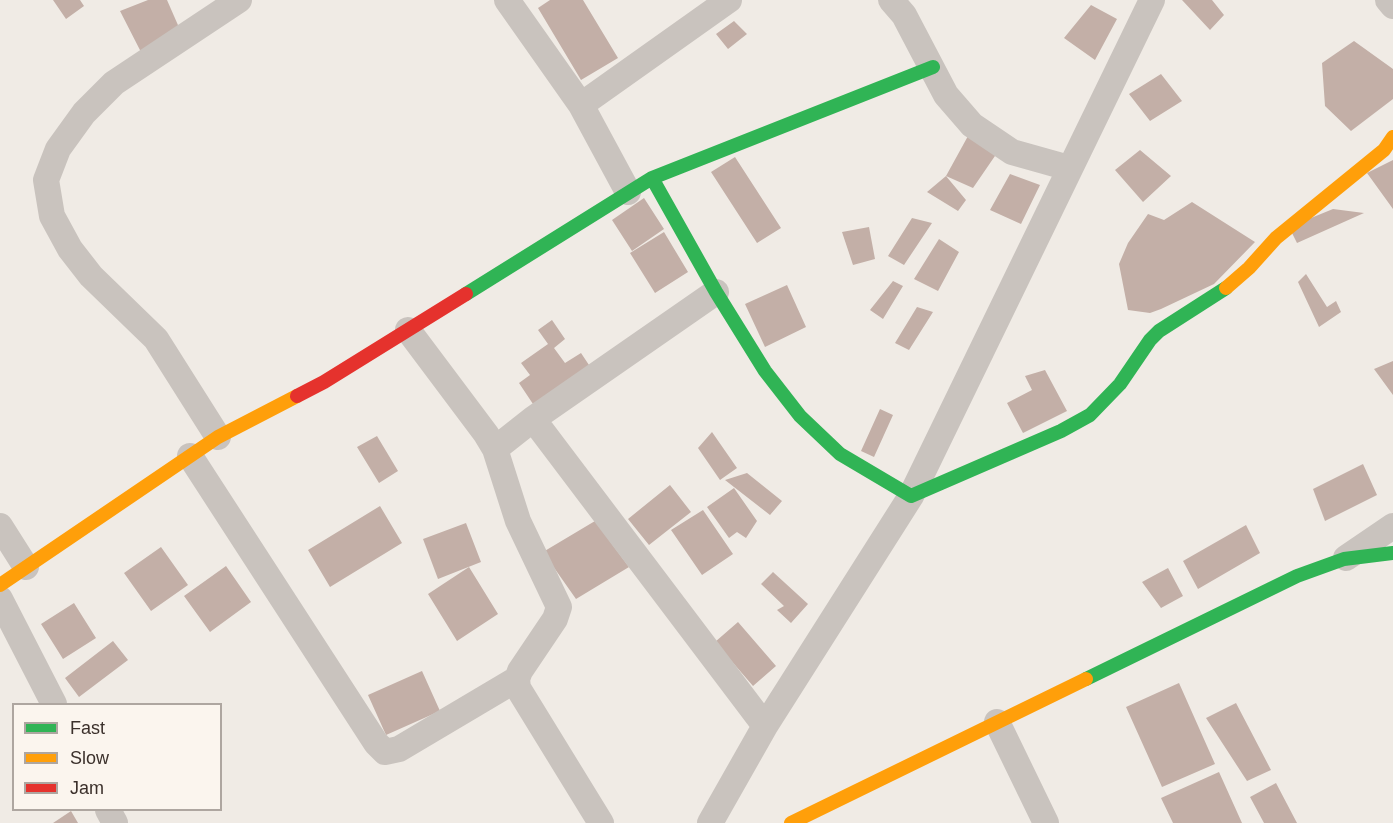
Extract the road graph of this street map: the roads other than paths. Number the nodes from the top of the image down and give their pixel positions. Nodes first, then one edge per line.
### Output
1 (239, 0) edge
2 (507, 0) edge
3 (729, 0) edge
4 (891, 0) edge
5 (1152, 0) edge
6 (1388, 0) edge
7 (1393, 6) edge
8 (933, 66) junction
9 (581, 105) junction
10 (1393, 138) edge
11 (1069, 168) junction
12 (652, 178) junction
13 (628, 192) junction
14 (716, 292) junction
15 (408, 330) junction
16 (533, 419) junction
17 (218, 437) junction
18 (495, 449) junction
19 (190, 456) junction
20 (911, 496) junction
21 (0, 526) edge
22 (1393, 526) edge
23 (1393, 553) edge
24 (1344, 559) junction
25 (26, 567) junction
26 (0, 585) edge
27 (0, 599) edge
28 (517, 679) junction
29 (53, 703) edge
30 (997, 723) junction
31 (765, 726) junction
32 (602, 823) edge
33 (710, 823) edge
34 (791, 823) edge
35 (1046, 823) edge

1 - 17 street
2 - 9 street
3 - 9 street
4 - 8 street
5 - 11 street
6 - 7 street
8 - 11 street
8 - 12 street
9 - 13 street
10 - 20 street
11 - 20 street
12 - 13 street
12 - 14 street
13 - 15 street
14 - 16 street
14 - 20 street
15 - 17 street
15 - 18 street
16 - 18 street
16 - 31 street
17 - 19 street
18 - 28 street
19 - 25 street
19 - 28 street
20 - 31 street
21 - 25 street
22 - 24 street
23 - 24 street
24 - 30 street
25 - 26 street
27 - 29 street
28 - 32 street
30 - 34 street
30 - 35 street
31 - 33 street

